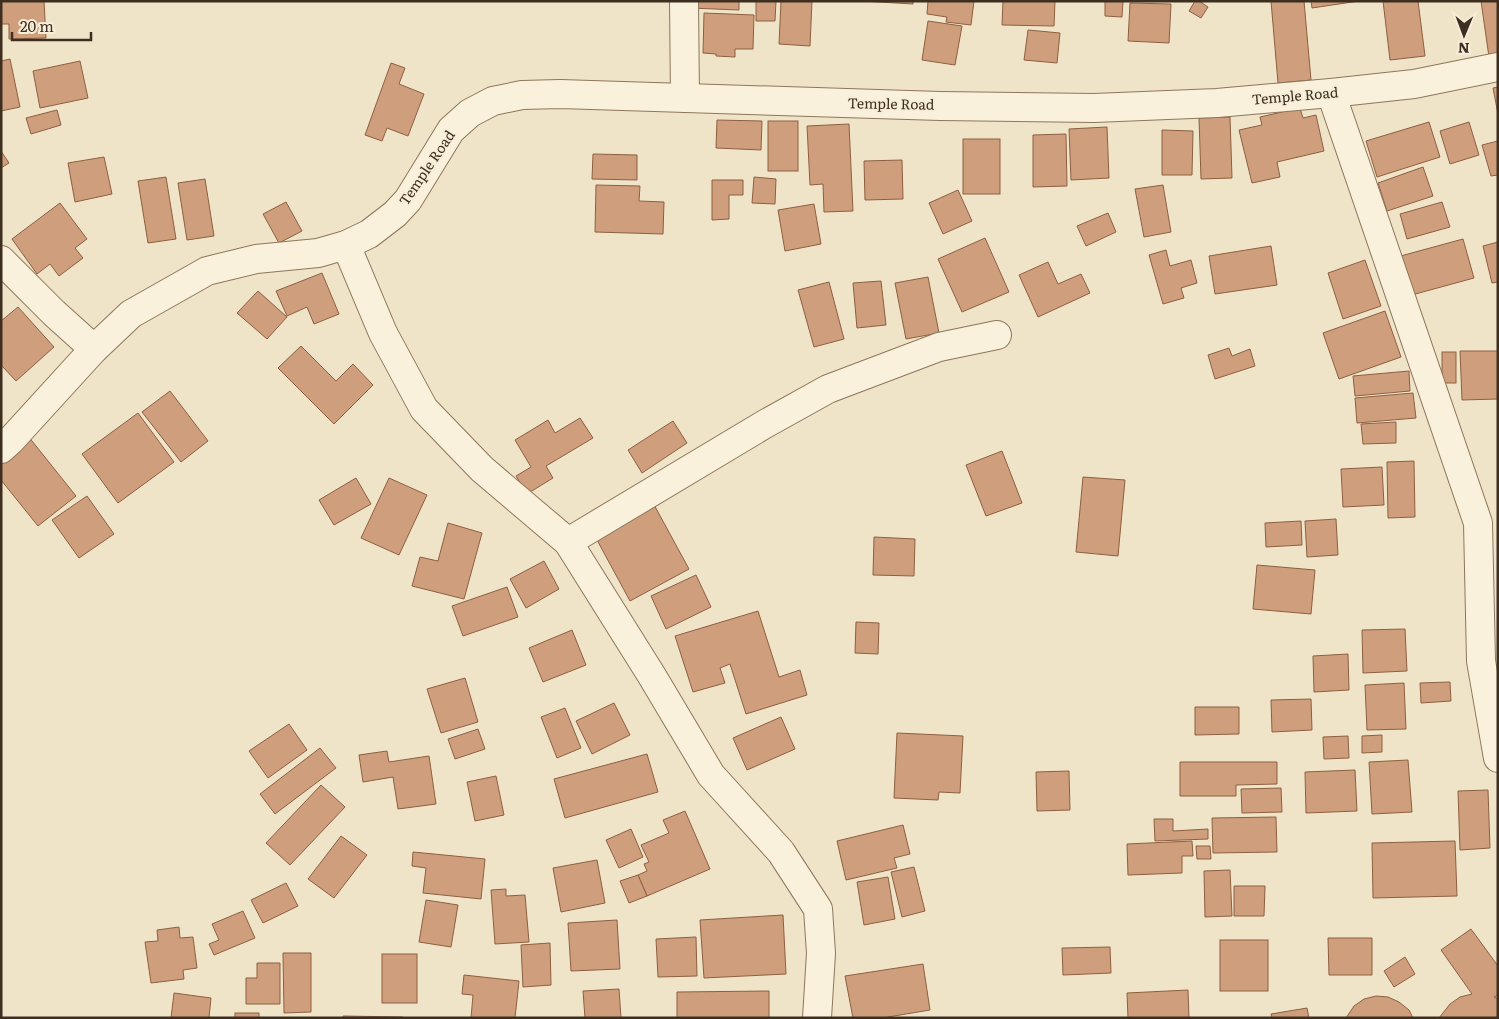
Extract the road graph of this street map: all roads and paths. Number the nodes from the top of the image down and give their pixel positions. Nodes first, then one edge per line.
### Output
1 (684, 1) edge
2 (1498, 68) edge
3 (1331, 93) junction
4 (685, 98) junction
5 (346, 245) junction
6 (1, 260) edge
7 (997, 335) dead end
8 (94, 349) junction
9 (1, 449) edge
10 (1488, 520) edge
11 (568, 542) junction
12 (1498, 758) edge
13 (818, 1018) edge

1 - 4 street
2 - 3 street, Temple Road
3 - 4 street, Temple Road
3 - 10 street
4 - 5 street, Temple Road
5 - 8 street, Temple Road
5 - 11 street
6 - 8 street
7 - 11 street
8 - 9 street, Temple Road
10 - 12 street
11 - 13 street

